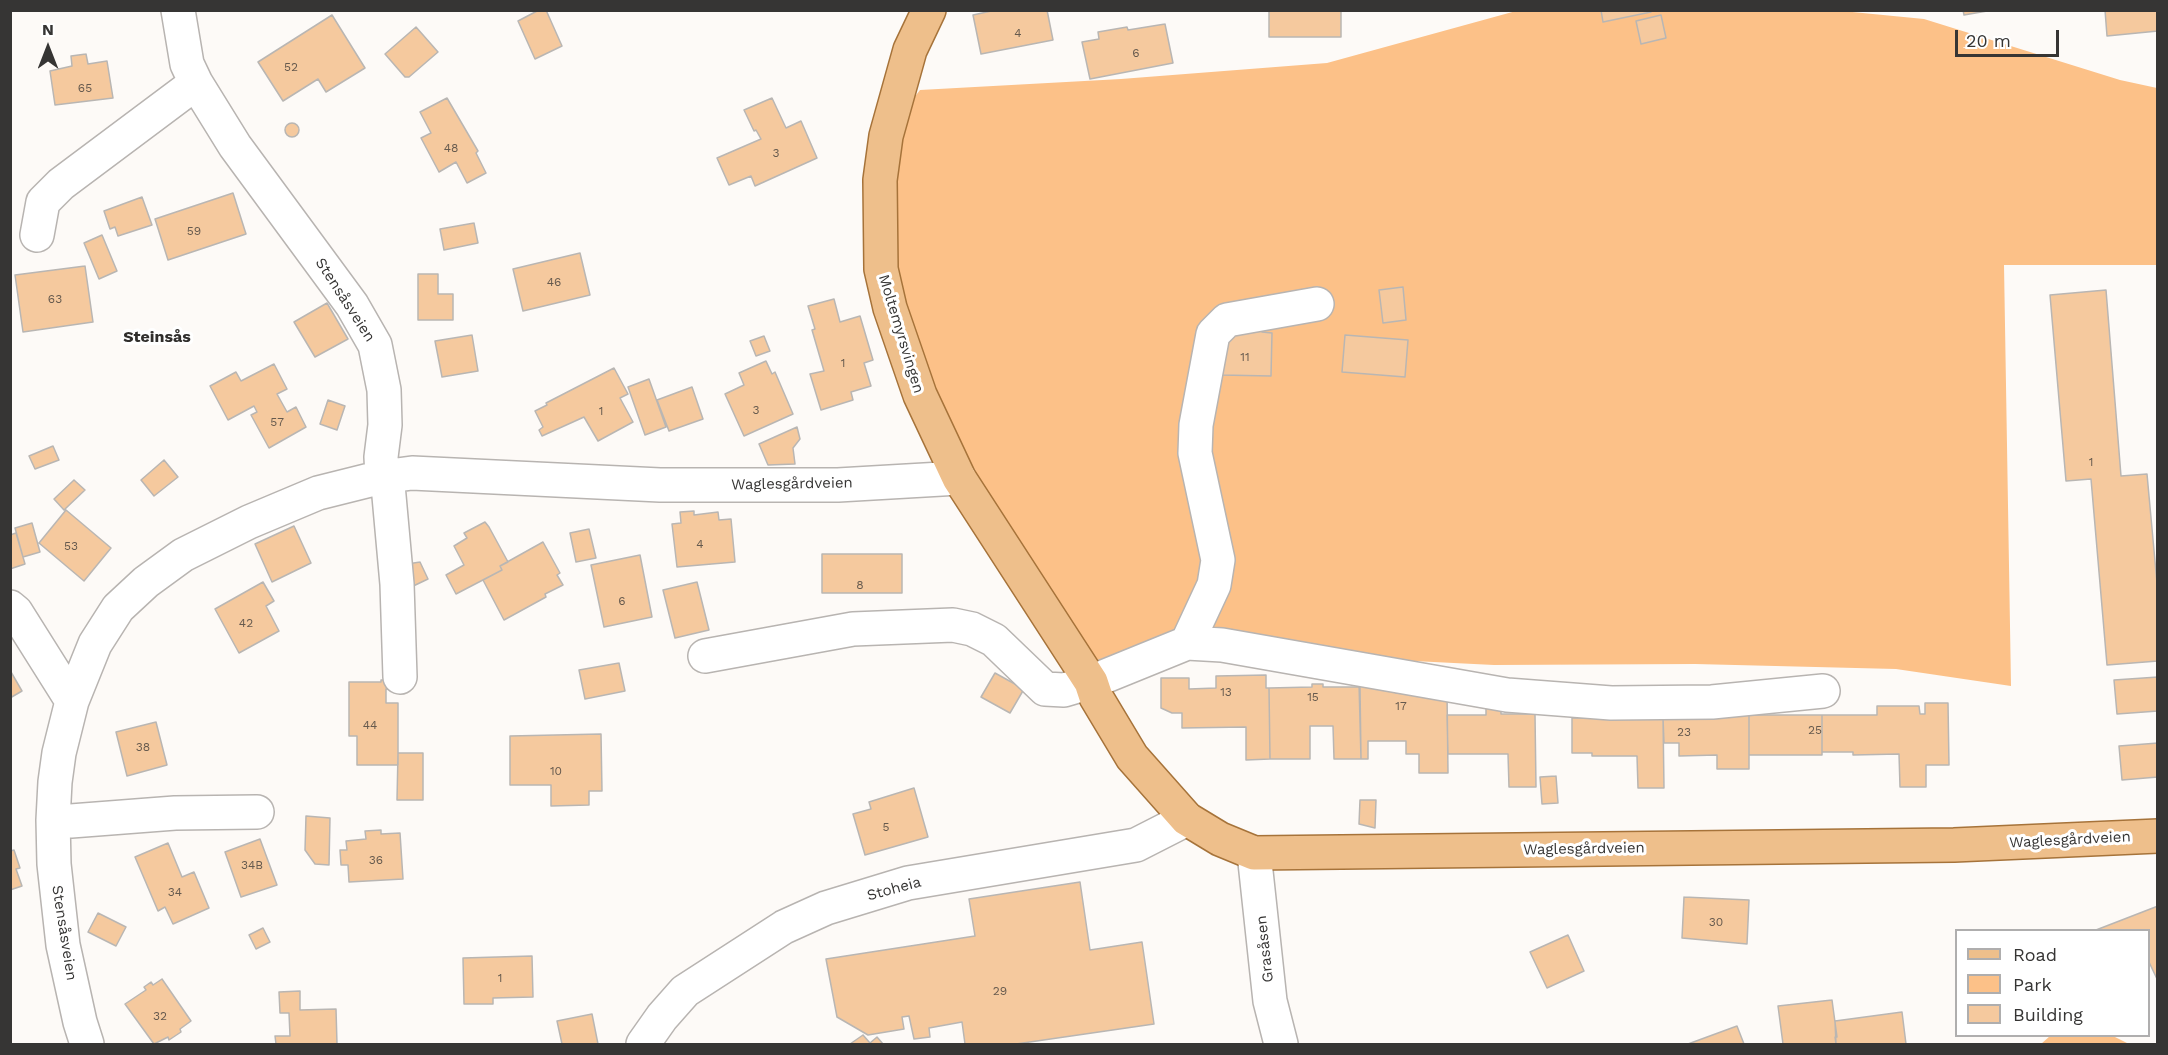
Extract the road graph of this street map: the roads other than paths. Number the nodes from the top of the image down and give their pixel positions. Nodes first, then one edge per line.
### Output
1 (178, 10) edge
2 (930, 10) edge
3 (196, 83) junction
4 (37, 235) dead end
5 (1317, 303) dead end
6 (382, 477) junction
7 (959, 478) junction
8 (10, 607) edge
9 (1187, 643) junction
10 (705, 656) dead end
11 (400, 677) dead end
12 (1091, 682) junction
13 (1823, 691) dead end
14 (72, 700) junction
15 (257, 812) dead end
16 (1187, 819) junction
17 (53, 820) junction
18 (2157, 836) edge
19 (1254, 853) junction
20 (87, 1044) edge
21 (643, 1044) edge
22 (1281, 1044) edge

1 - 3 street, Stensåsveien
2 - 7 main road, Moltemyrsvingen
3 - 4 street
3 - 6 street, Stensåsveien
5 - 9 street
6 - 7 street, Waglesgårdveien
6 - 11 street
6 - 14 street, Stensåsveien
7 - 12 main road, Waglesgårdveien
8 - 14 street
9 - 12 street
9 - 13 street
10 - 12 street
12 - 16 main road, Waglesgårdveien
14 - 17 street, Stensåsveien
15 - 17 street
16 - 19 main road, Waglesgårdveien
16 - 21 street, Stoheia
17 - 20 street, Stensåsveien
18 - 19 main road, Waglesgårdveien
19 - 22 street, Grasåsen

